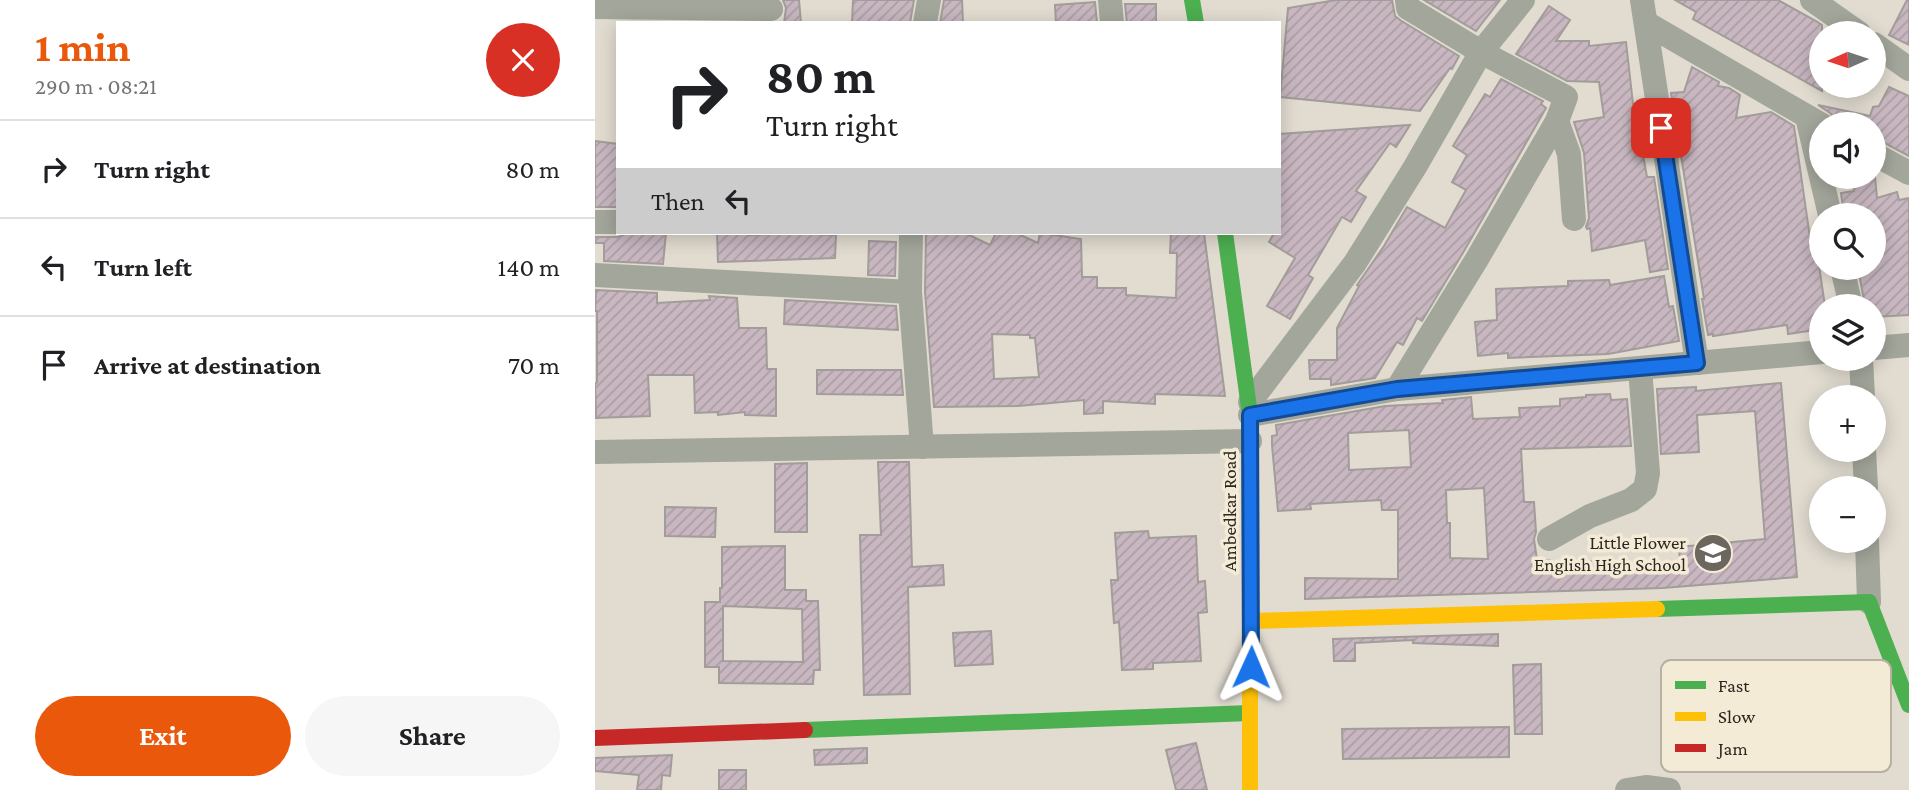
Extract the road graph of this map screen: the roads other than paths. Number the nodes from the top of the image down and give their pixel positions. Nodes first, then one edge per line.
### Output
1 (929, 0) edge
2 (1110, 0) edge
3 (1192, 0) edge
4 (1407, 0) edge
5 (1523, 0) edge
6 (1812, 0) edge
7 (595, 8) edge
8 (771, 11) edge
9 (1644, 11) edge
10 (925, 21) edge
11 (1112, 21) edge
12 (1196, 21) edge
13 (1842, 21) edge
14 (1481, 52) junction
15 (1887, 53) edge
16 (1909, 69) edge
17 (1809, 118) edge
18 (1557, 121) junction
19 (1886, 161) edge
20 (1909, 173) edge
21 (1574, 219) dead end
22 (595, 222) edge
23 (616, 222) edge
24 (911, 235) edge
25 (1225, 235) edge
26 (595, 275) edge
27 (911, 292) junction
28 (1909, 345) edge
29 (1886, 347) edge
30 (1809, 353) edge
31 (1697, 363) junction
32 (1640, 368) junction
33 (1397, 389) junction
34 (1250, 409) junction
35 (1250, 441) junction
36 (922, 447) junction
37 (595, 452) edge
38 (1549, 539) dead end
39 (1867, 553) edge
40 (1869, 603) junction
41 (1251, 621) junction
42 (1909, 705) edge
43 (1250, 713) junction
44 (595, 738) edge
45 (1250, 790) edge
46 (1627, 790) edge
47 (1669, 790) edge

1 - 10 street
2 - 11 street
3 - 12 street
4 - 14 street
5 - 14 street
6 - 13 street
7 - 8 street
9 - 17 street
9 - 31 street
14 - 18 street
14 - 34 street
15 - 16 street
18 - 21 street
18 - 33 street
19 - 20 street
22 - 23 street
24 - 27 street
25 - 34 street, Ambedkar Road
26 - 27 street
27 - 36 street
28 - 29 street
30 - 31 street
31 - 32 street
32 - 33 street
32 - 38 street
33 - 34 street
34 - 35 street, Ambedkar Road
35 - 36 street
35 - 41 street, Ambedkar Road
36 - 37 street
39 - 40 street
40 - 41 street
40 - 42 street
41 - 43 street, Ambedkar Road
43 - 44 street
43 - 45 street, Ambedkar Road
46 - 47 street

